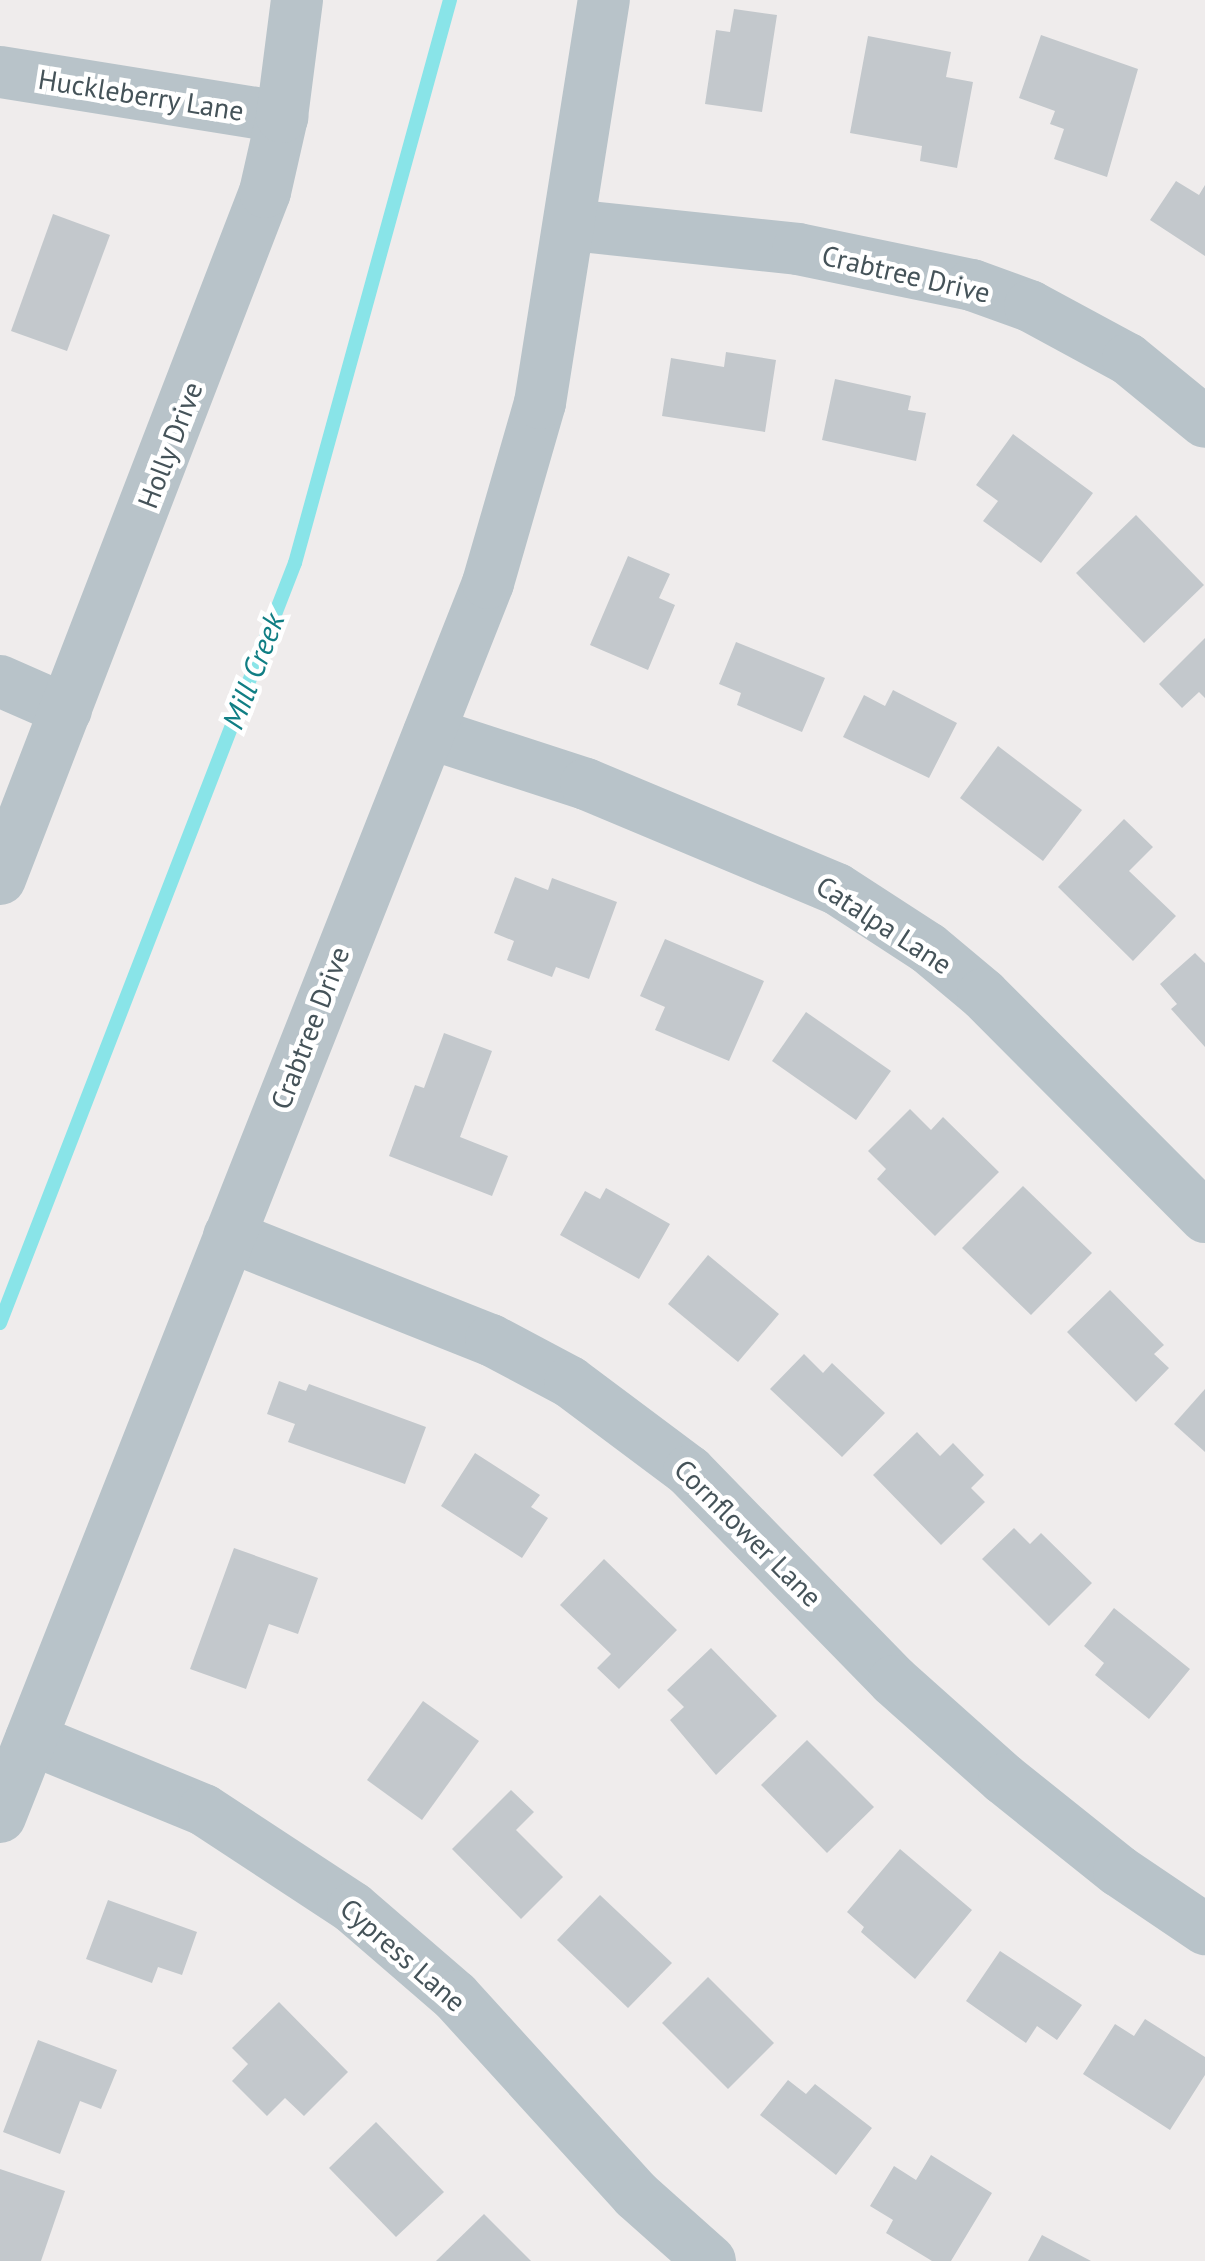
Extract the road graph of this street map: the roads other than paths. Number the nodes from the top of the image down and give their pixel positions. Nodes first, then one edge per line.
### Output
1 (296, 0) edge
2 (604, 0) edge
3 (0, 72) edge
4 (282, 116) junction
5 (571, 224) junction
6 (1205, 422) edge
7 (0, 681) edge
8 (66, 710) junction
9 (429, 733) junction
10 (0, 878) edge
11 (1205, 1217) edge
12 (229, 1236) junction
13 (31, 1739) junction
14 (0, 1817) edge
15 (1205, 1929) edge
16 (710, 2261) edge

1 - 4 street, Holly Drive
2 - 5 street, Crabtree Drive
3 - 4 street, Huckleberry Lane
4 - 8 street, Holly Drive
5 - 6 street, Crabtree Drive
5 - 9 street, Crabtree Drive
7 - 8 street
8 - 10 street, Holly Drive
9 - 11 street, Catalpa Lane
9 - 12 street, Crabtree Drive
12 - 13 street, Crabtree Drive
12 - 15 street, Cornflower Lane
13 - 14 street, Crabtree Drive
13 - 16 street, Cypress Lane

